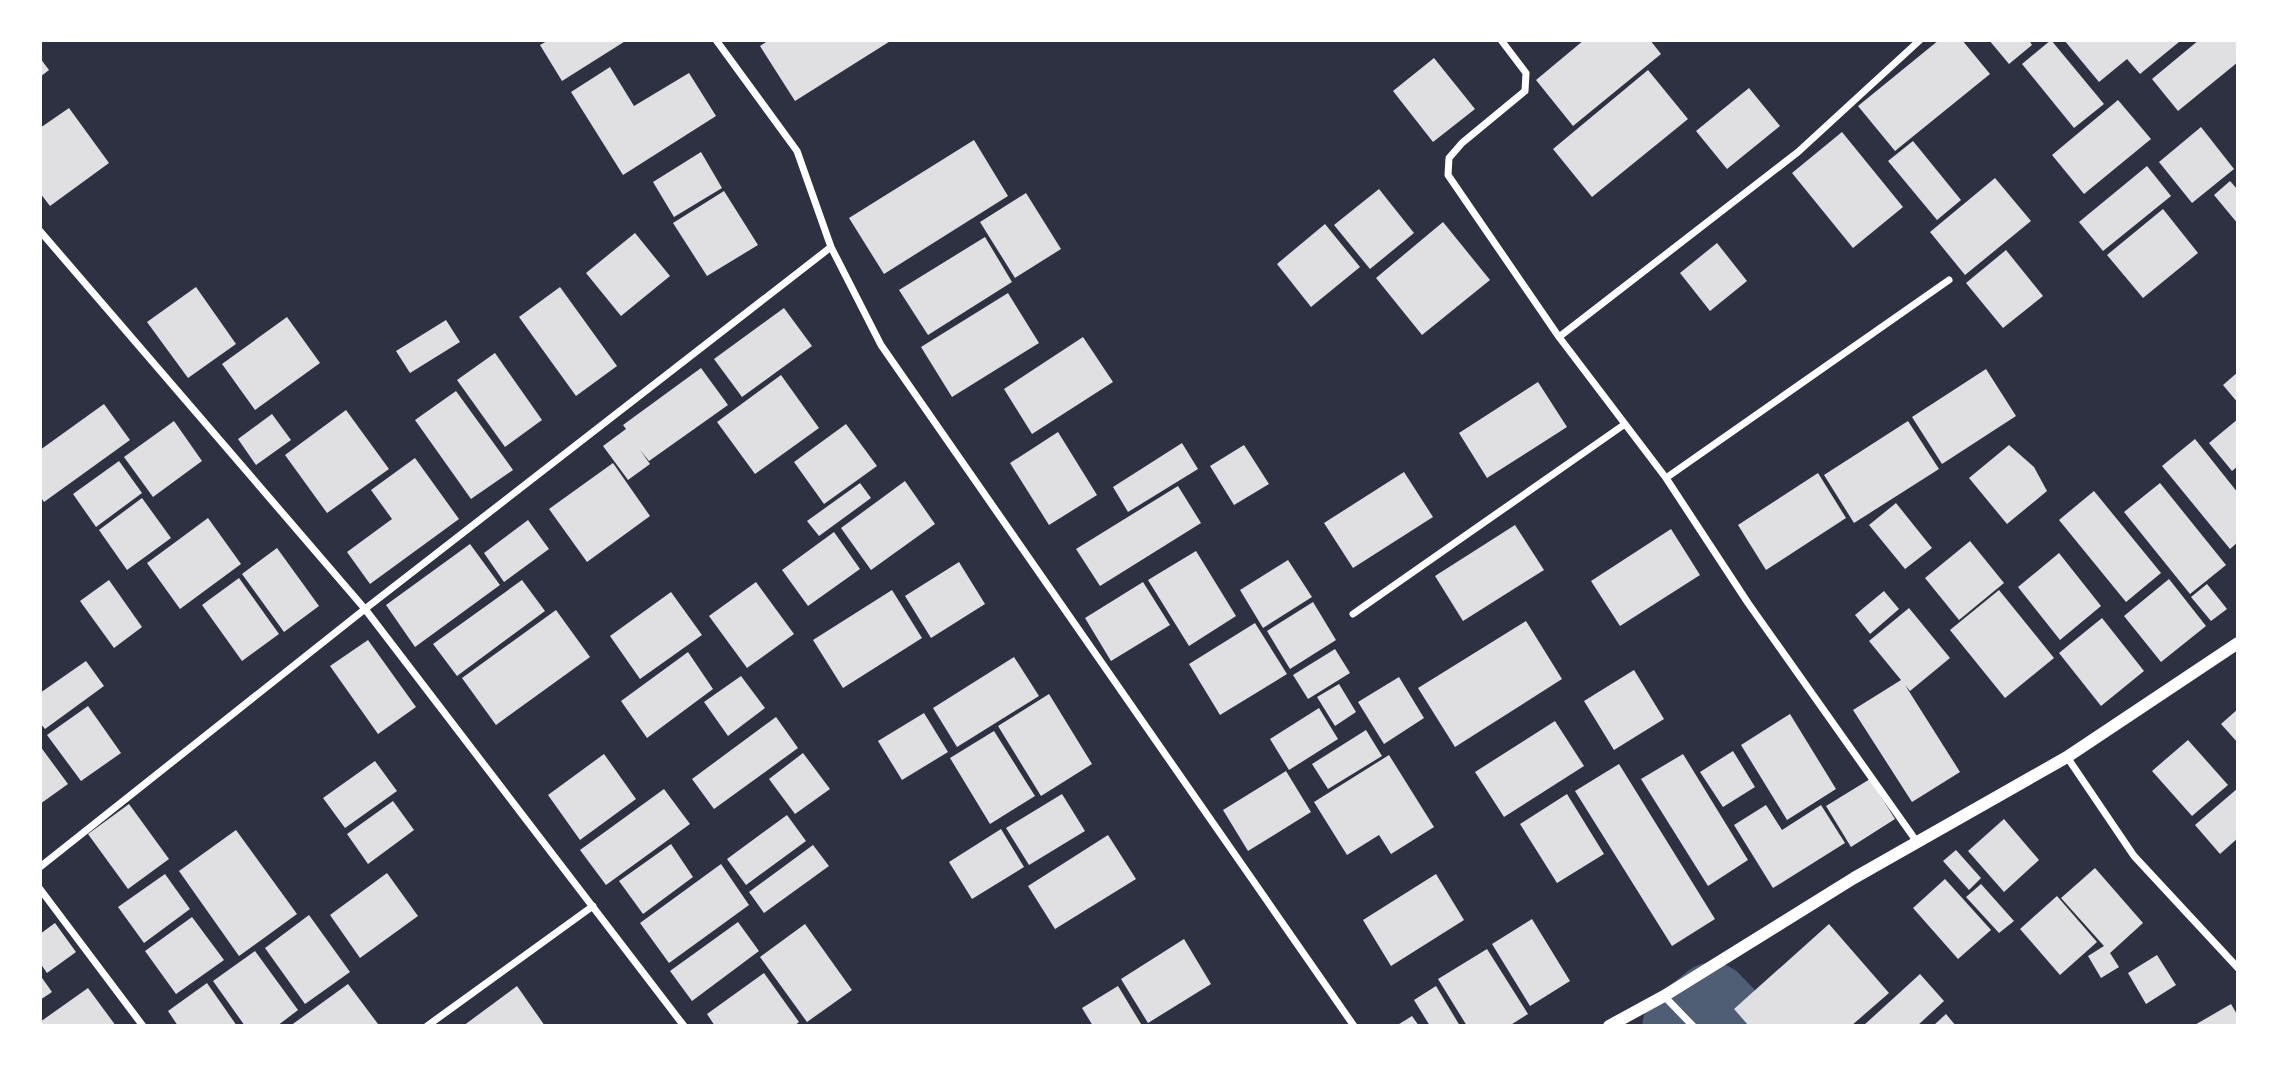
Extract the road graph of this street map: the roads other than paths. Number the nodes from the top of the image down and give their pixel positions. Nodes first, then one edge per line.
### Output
1 (716, 40) edge
2 (1501, 40) edge
3 (1920, 40) edge
4 (40, 231) edge
5 (831, 247) junction
6 (1949, 280) dead end
7 (1559, 337) junction
8 (1625, 424) junction
9 (1666, 478) junction
10 (365, 609) junction
11 (1353, 614) dead end
12 (2238, 643) edge
13 (2067, 757) junction
14 (1917, 842) junction
15 (40, 867) edge
16 (40, 889) edge
17 (593, 906) junction
18 (2238, 968) edge
19 (1664, 996) junction
20 (143, 1026) edge
21 (427, 1026) edge
22 (684, 1026) edge
23 (1354, 1026) edge
24 (1609, 1026) edge
25 (1693, 1026) edge

1 - 5 street
2 - 7 street
3 - 7 street
4 - 10 street
5 - 10 street
5 - 23 street
6 - 9 street
7 - 8 street
8 - 9 street
8 - 11 street
9 - 14 street
10 - 15 street
10 - 17 street
12 - 13 street
13 - 14 street
13 - 18 street
14 - 19 street
16 - 20 street
17 - 21 street
17 - 22 street
19 - 24 street
19 - 25 street

